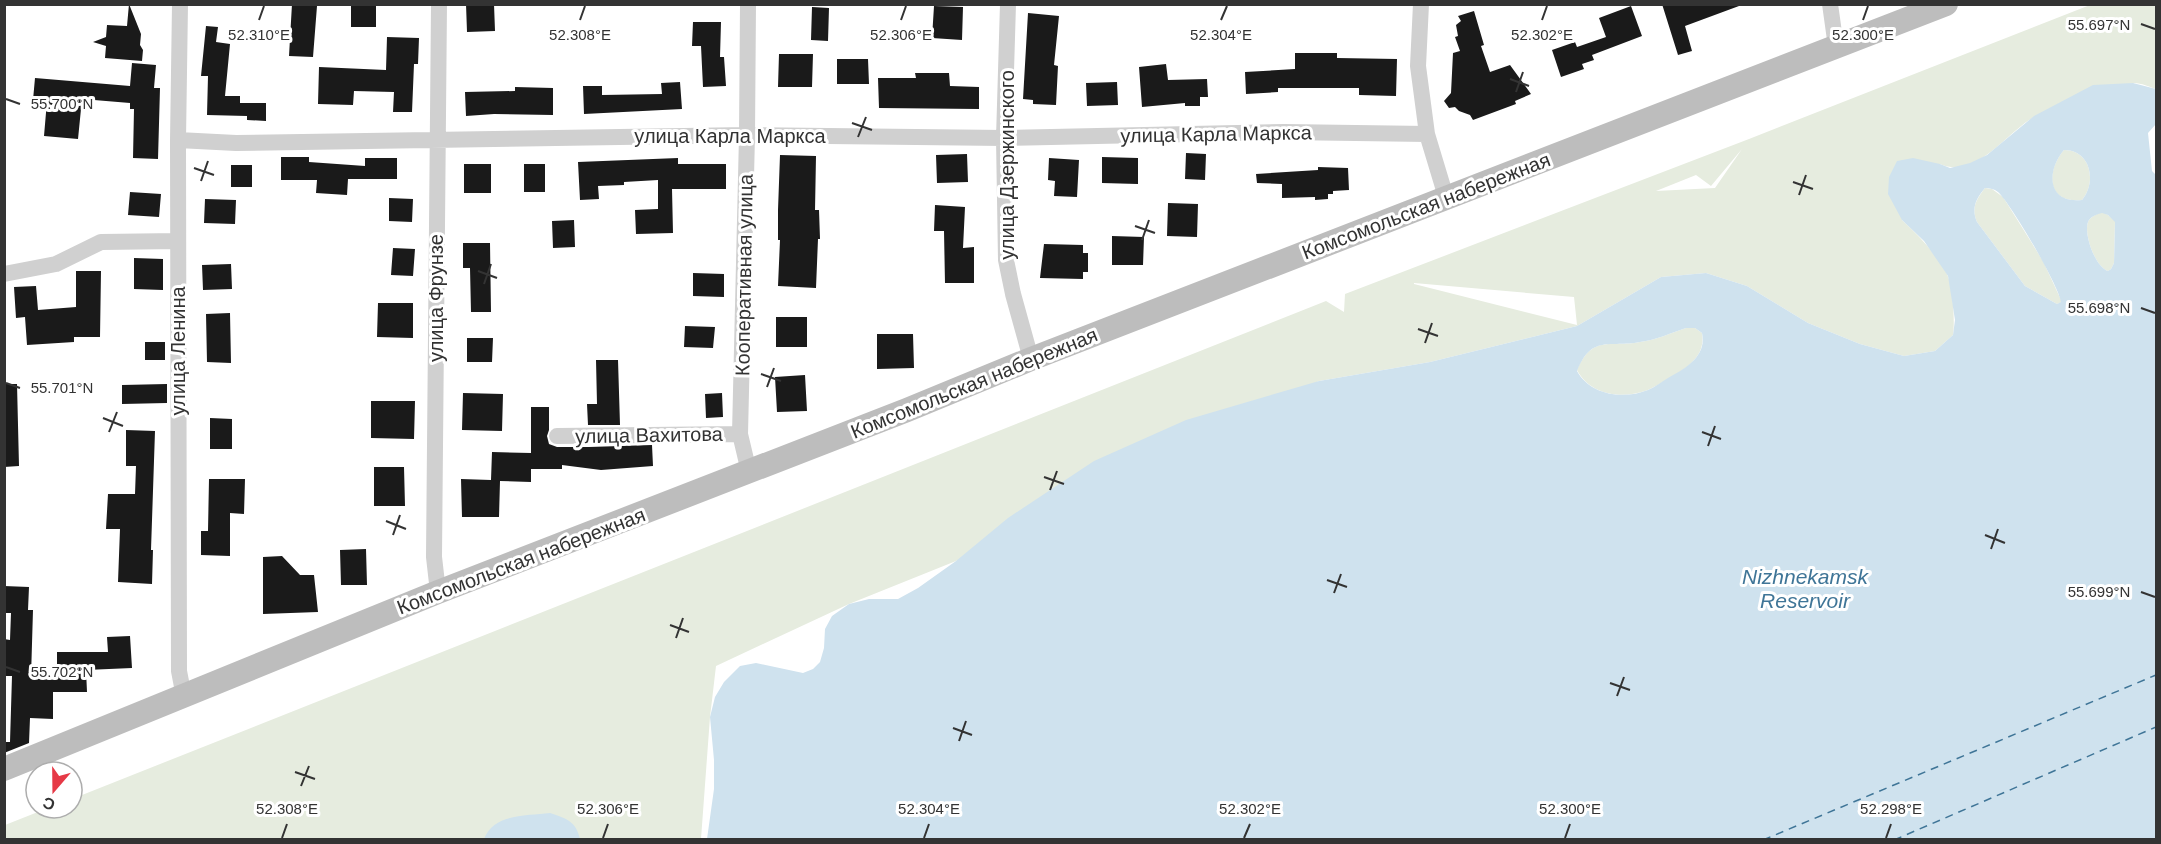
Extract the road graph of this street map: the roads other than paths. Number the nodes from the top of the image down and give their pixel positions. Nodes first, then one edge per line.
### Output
1 (180, 4) edge
2 (439, 4) edge
3 (748, 4) edge
4 (1008, 4) edge
5 (1420, 4) edge
6 (1830, 4) edge
7 (1946, 4) edge
8 (1836, 48) junction
9 (1427, 134) junction
10 (747, 135) junction
11 (1004, 138) junction
12 (178, 140) junction
13 (437, 140) junction
14 (1446, 197) junction
15 (178, 241) junction
16 (4, 274) edge
17 (1032, 359) junction
18 (741, 434) junction
19 (557, 436) dead end
20 (748, 472) junction
21 (438, 592) junction
22 (184, 697) junction
23 (4, 769) edge

1 - 12 street, улица Ленина
2 - 13 street, улица Фрунзе
3 - 10 street, Кооперативная улица
4 - 11 street, улица Дзержинского
5 - 9 street
6 - 8 street
7 - 8 street, Комсомольская набережная
8 - 14 street, Комсомольская набережная
9 - 11 street, улица Карла Маркса
9 - 14 street
10 - 11 street, улица Карла Маркса
10 - 13 street, улица Карла Маркса
10 - 18 street, Кооперативная улица
11 - 17 street, улица Дзержинского
12 - 13 street, улица Карла Маркса
12 - 15 street, улица Ленина
13 - 21 street, улица Фрунзе
14 - 17 street, Комсомольская набережная
15 - 16 street
15 - 22 street, улица Ленина
17 - 20 street, Комсомольская набережная
18 - 19 street, улица Вахитова
18 - 20 street, Кооперативная улица
20 - 21 street, Комсомольская набережная
21 - 22 street, Комсомольская набережная
22 - 23 street, Комсомольская набережная

